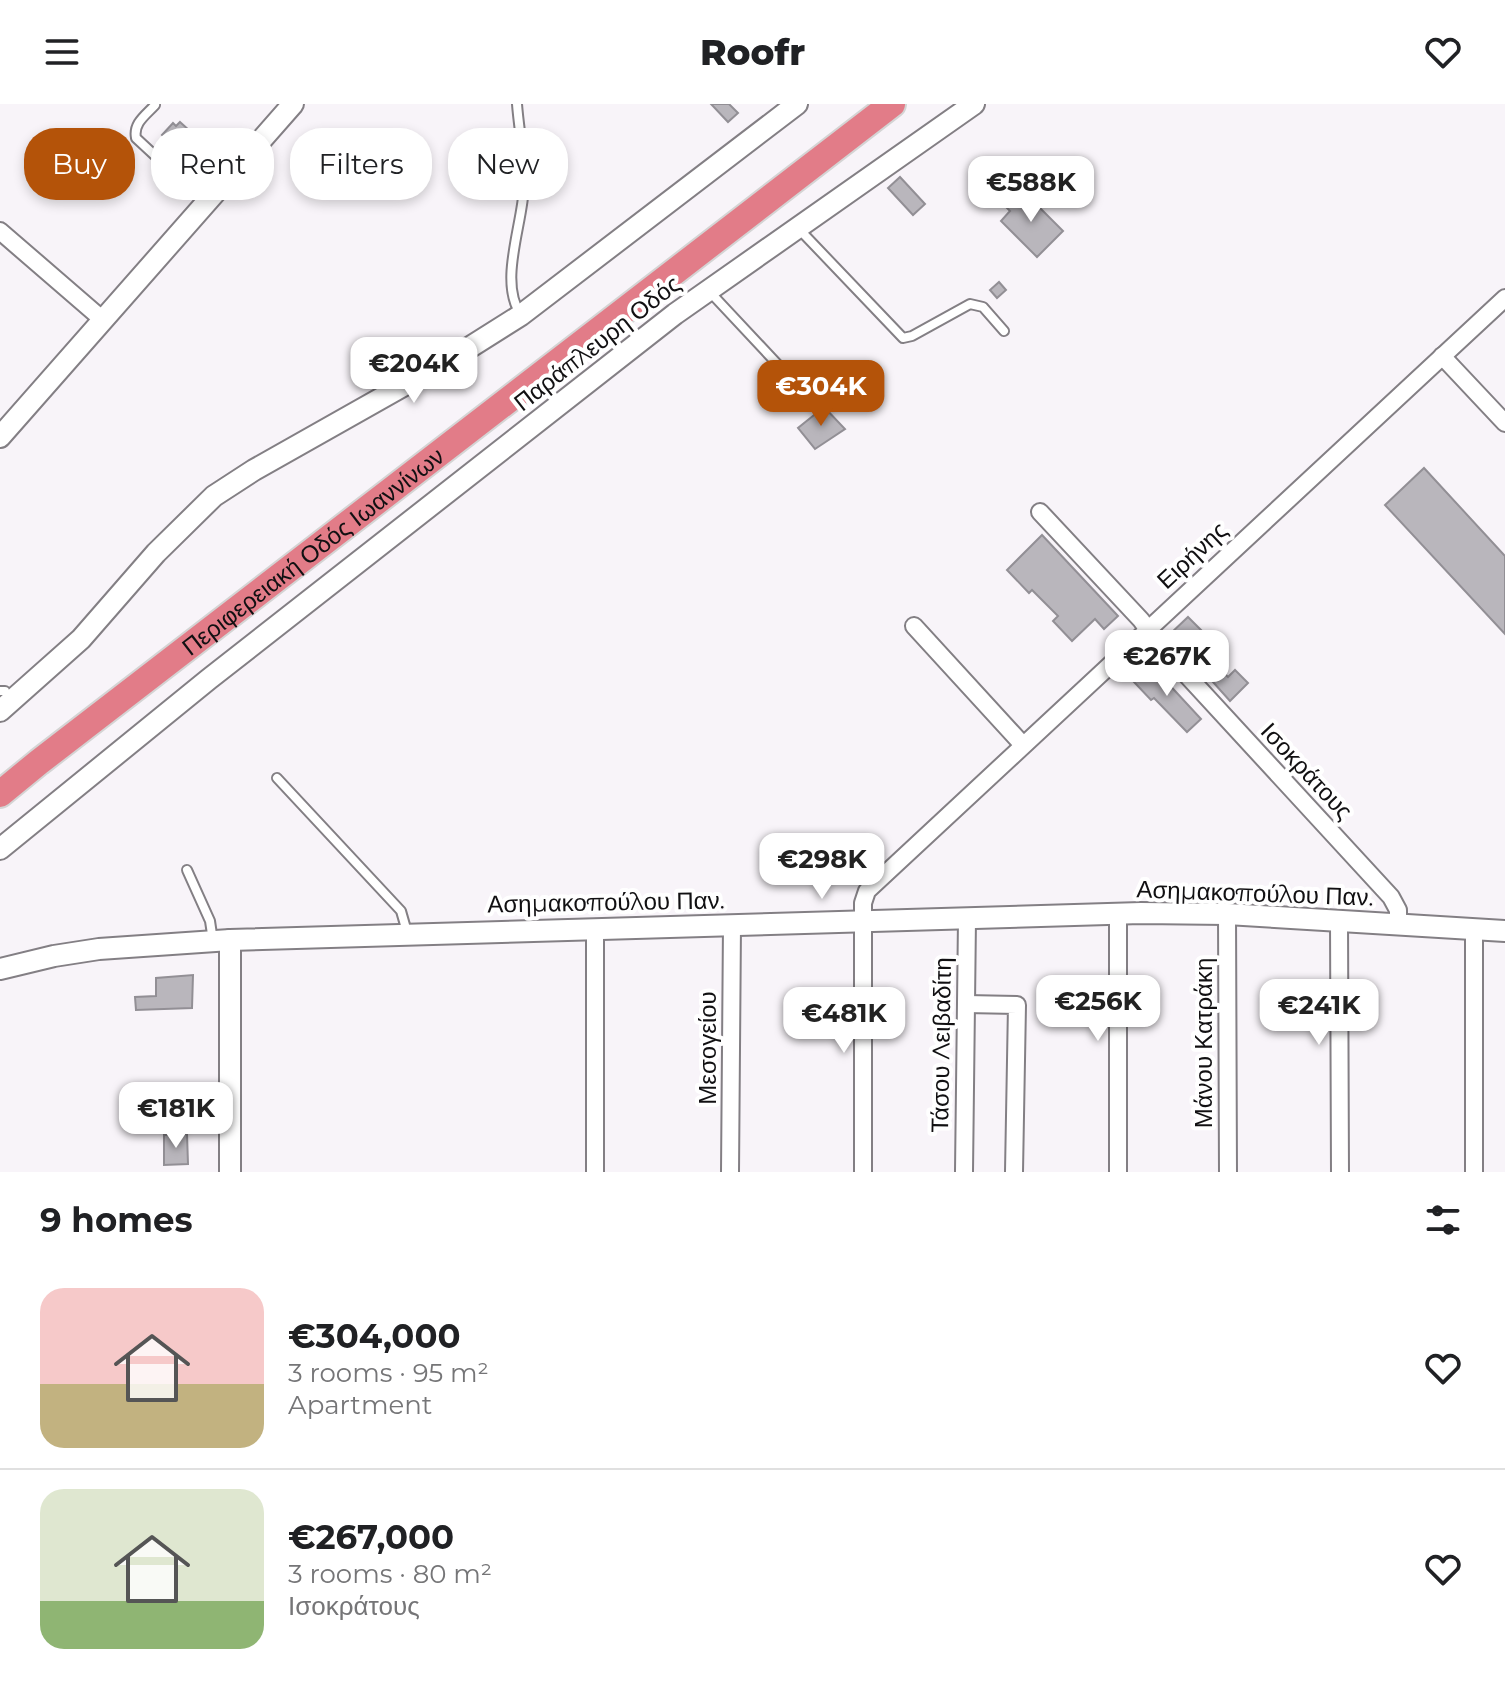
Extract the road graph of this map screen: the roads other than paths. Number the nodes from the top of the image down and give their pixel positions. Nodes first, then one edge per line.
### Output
1 (293, 104) edge
2 (517, 104) edge
3 (797, 104) edge
4 (892, 104) edge
5 (974, 104) edge
6 (155, 105) edge
7 (206, 202) junction
8 (797, 227) junction
9 (0, 231) edge
10 (708, 290) junction
11 (1505, 298) edge
12 (521, 315) junction
13 (103, 320) junction
14 (1004, 331) dead end
15 (1442, 356) junction
16 (797, 385) dead end
17 (1505, 423) edge
18 (0, 437) edge
19 (1040, 512) dead end
20 (914, 626) dead end
21 (1147, 629) junction
22 (2, 698) edge
23 (1023, 745) junction
24 (277, 778) dead end
25 (0, 794) edge
26 (0, 849) edge
27 (187, 870) dead end
28 (1118, 914) junction
29 (1227, 914) junction
30 (967, 919) junction
31 (1339, 921) junction
32 (864, 923) junction
33 (732, 925) junction
34 (1398, 925) junction
35 (1494, 927) edge
36 (595, 929) junction
37 (407, 933) junction
38 (222, 941) junction
39 (0, 969) edge
40 (966, 1004) junction
41 (230, 1172) edge
42 (595, 1172) edge
43 (730, 1172) edge
44 (863, 1172) edge
45 (964, 1172) edge
46 (1014, 1172) edge
47 (1118, 1172) edge
48 (1228, 1172) edge
49 (1340, 1172) edge
50 (1474, 1172) edge

1 - 7 street
2 - 12 lane
3 - 12 street
4 - 25 highway, Περιφερειακή Οδός Ιωαννίνων
5 - 8 street, Παράπλευρη Οδός
6 - 7 lane
7 - 13 street
8 - 10 street, Παράπλευρη Οδός
8 - 14 lane
9 - 13 street
10 - 16 lane
10 - 26 street, Παράπλευρη Οδός
11 - 15 street, Ειρήνης
12 - 22 street
13 - 18 street
15 - 17 street
15 - 21 street, Ειρήνης
19 - 21 street, Ισοκράτους
20 - 23 street
21 - 23 street, Ειρήνης
21 - 34 street, Ισοκράτους
23 - 32 street, Ειρήνης
24 - 37 lane
27 - 38 lane
28 - 29 street, Ασημακοπούλου Παν.
28 - 30 street, Ασημακοπούλου Παν.
28 - 47 street
29 - 31 street, Ασημακοπούλου Παν.
29 - 48 street, Μάνου Κατράκη
30 - 32 street, Ασημακοπούλου Παν.
30 - 40 street, Τάσου Λειβαδίτη
31 - 34 street, Ασημακοπούλου Παν.
31 - 49 street
32 - 33 street, Ασημακοπούλου Παν.
32 - 44 street, Ειρήνης
33 - 36 street, Ασημακοπούλου Παν.
33 - 43 street, Μεσογείου
34 - 35 street, Ασημακοπούλου Παν.
35 - 50 street
36 - 37 street, Ασημακοπούλου Παν.
36 - 42 street
37 - 38 street, Ασημακοπούλου Παν.
38 - 39 street, Ασημακοπούλου Παν.
38 - 41 street
40 - 45 street, Τάσου Λειβαδίτη
40 - 46 street

